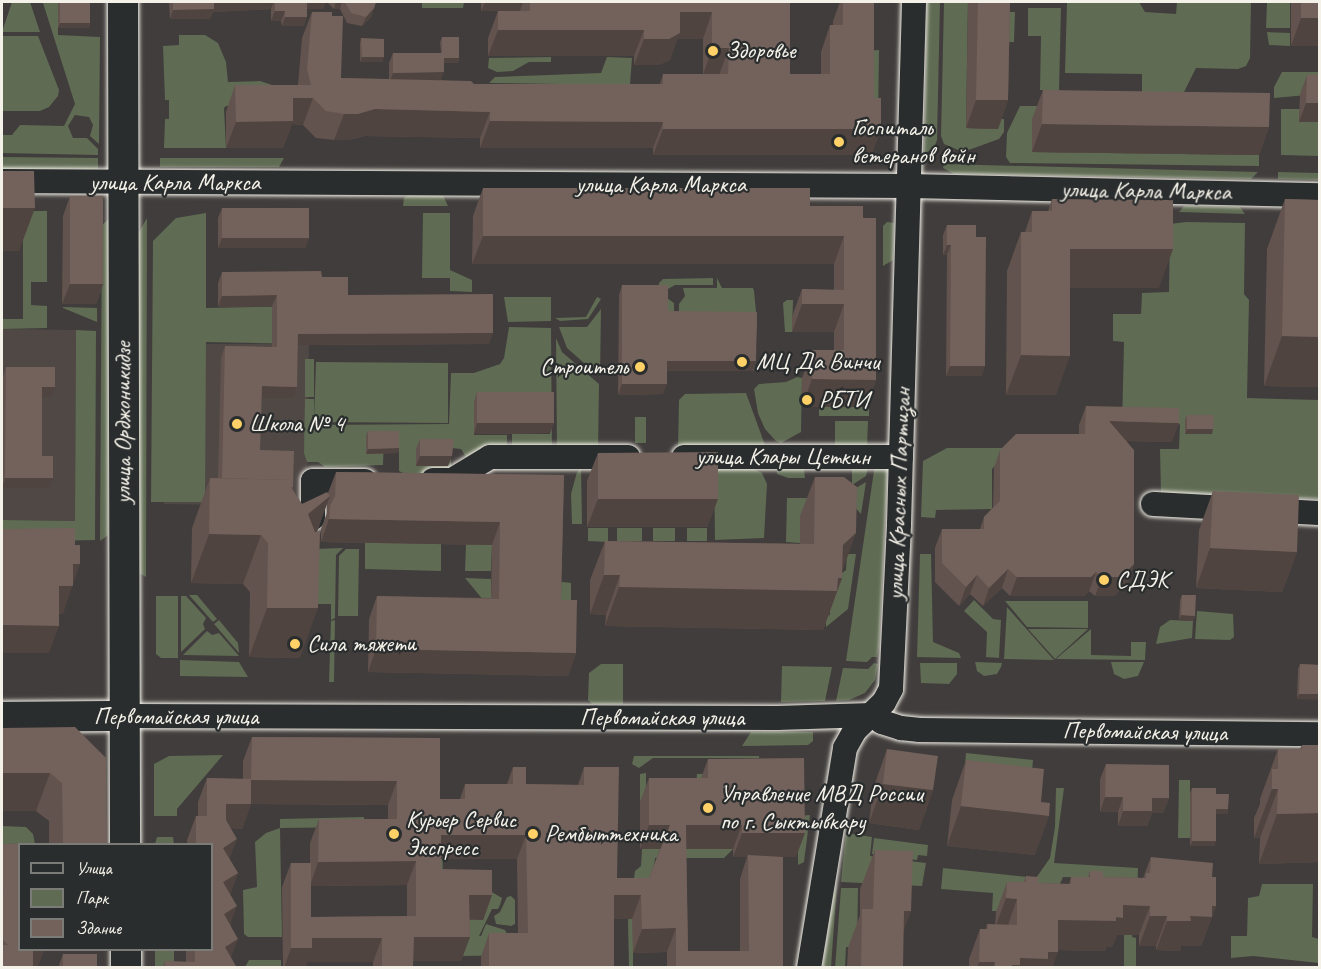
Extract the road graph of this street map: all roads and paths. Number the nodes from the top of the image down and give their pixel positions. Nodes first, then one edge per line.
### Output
1 (123, 2) edge
2 (914, 2) edge
3 (2, 181) edge
4 (124, 183) junction
5 (909, 186) junction
6 (1320, 195) edge
7 (901, 457) junction
8 (1153, 504) dead end
9 (1320, 513) edge
10 (313, 518) edge
11 (871, 715) junction
12 (2, 717) edge
13 (124, 717) junction
14 (1320, 734) edge
15 (125, 843) edge
16 (126, 951) edge
17 (126, 968) edge
18 (809, 968) edge

1 - 4 main road, улица Орджоникидзе
2 - 5 street, улица Красных Партизан
3 - 4 street, улица Карла Маркса
4 - 5 street, улица Карла Маркса
4 - 13 main road, улица Орджоникидзе
5 - 6 street, улица Карла Маркса
5 - 7 street, улица Красных Партизан
7 - 10 street, улица Клары Цеткин
7 - 11 street, улица Красных Партизан
8 - 9 street
11 - 13 street, Первомайская улица
11 - 14 street, Первомайская улица
11 - 18 street, улица Красных Партизан
12 - 13 main road, Первомайская улица
13 - 15 main road, улица Орджоникидзе
16 - 17 main road

